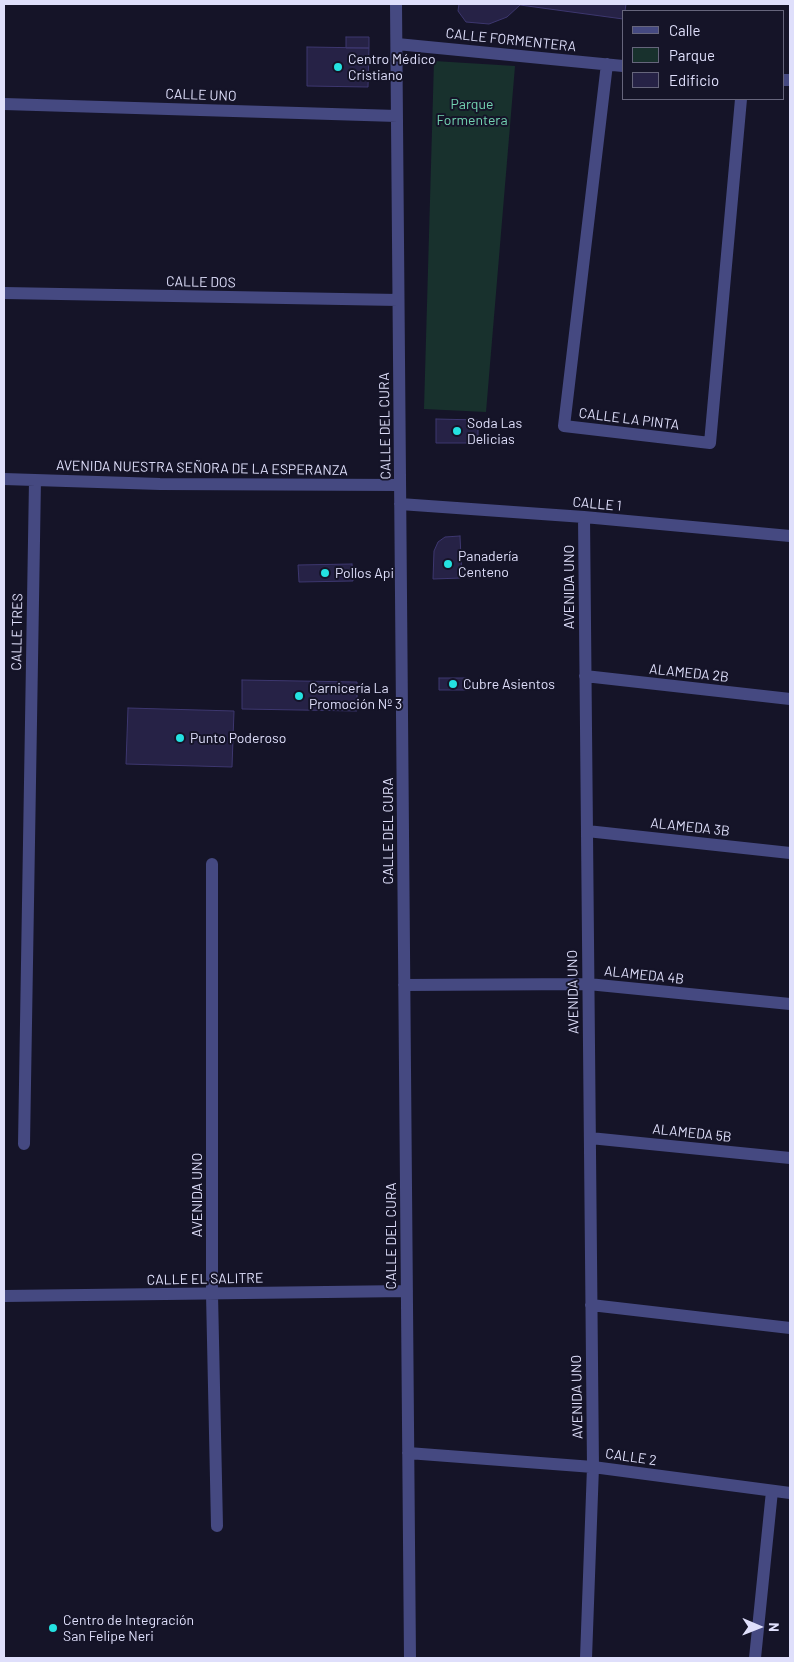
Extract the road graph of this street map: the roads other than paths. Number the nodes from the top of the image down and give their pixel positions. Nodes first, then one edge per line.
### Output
1 (396, 4) edge
2 (396, 44) junction
3 (607, 64) junction
4 (622, 66) edge
5 (741, 100) edge
6 (4, 104) edge
7 (397, 116) junction
8 (4, 293) edge
9 (398, 300) junction
10 (4, 479) edge
11 (34, 480) junction
12 (400, 485) junction
13 (400, 504) junction
14 (584, 517) junction
15 (790, 536) edge
16 (585, 676) junction
17 (790, 699) edge
18 (587, 831) junction
19 (790, 853) edge
20 (212, 864) dead end
21 (588, 984) junction
22 (404, 985) junction
23 (790, 1004) edge
24 (590, 1138) junction
25 (24, 1144) dead end
26 (790, 1158) edge
27 (407, 1291) junction
28 (212, 1294) junction
29 (4, 1296) edge
30 (591, 1305) junction
31 (790, 1328) edge
32 (408, 1453) junction
33 (593, 1467) junction
34 (772, 1491) junction
35 (790, 1493) edge
36 (217, 1526) dead end
37 (410, 1658) edge
38 (586, 1658) edge
39 (755, 1658) edge

1 - 2 street, CALLE DEL CURA
2 - 3 street, CALLE FORMENTERA
2 - 7 street, CALLE DEL CURA
3 - 4 street, CALLE FORMENTERA
3 - 5 street, CALLE LA PINTA
6 - 7 street, CALLE UNO
7 - 9 street, CALLE DEL CURA
8 - 9 street, CALLE DOS
9 - 12 street, CALLE DEL CURA
10 - 11 street, AVENIDA NUESTRA SEÑORA DE LA ESPERANZA
11 - 12 street, AVENIDA NUESTRA SEÑORA DE LA ESPERANZA
11 - 25 street, CALLE TRES
12 - 13 street, CALLE DEL CURA
13 - 14 street, CALLE 1
13 - 22 street, CALLE DEL CURA
14 - 15 street, CALLE 1
14 - 16 street, AVENIDA UNO
16 - 17 street, ALAMEDA 2B
16 - 18 street, AVENIDA UNO
18 - 19 street, ALAMEDA 3B
18 - 21 street, AVENIDA UNO
20 - 28 street, AVENIDA UNO
21 - 22 street, ALAMEDA 4B
21 - 23 street, ALAMEDA 4B
21 - 24 street, AVENIDA UNO
22 - 27 street, CALLE DEL CURA
24 - 26 street, ALAMEDA 5B
24 - 30 street, AVENIDA UNO
27 - 28 street, CALLE EL SALITRE
27 - 32 street, CALLE DEL CURA
28 - 29 street, CALLE EL SALITRE
28 - 36 street, AVENIDA UNO
30 - 31 street
30 - 33 street, AVENIDA UNO
32 - 33 street, CALLE 2
32 - 37 street, CALLE DEL CURA
33 - 34 street, CALLE 2
33 - 38 street, AVENIDA UNO
34 - 35 street, CALLE 2
34 - 39 street

